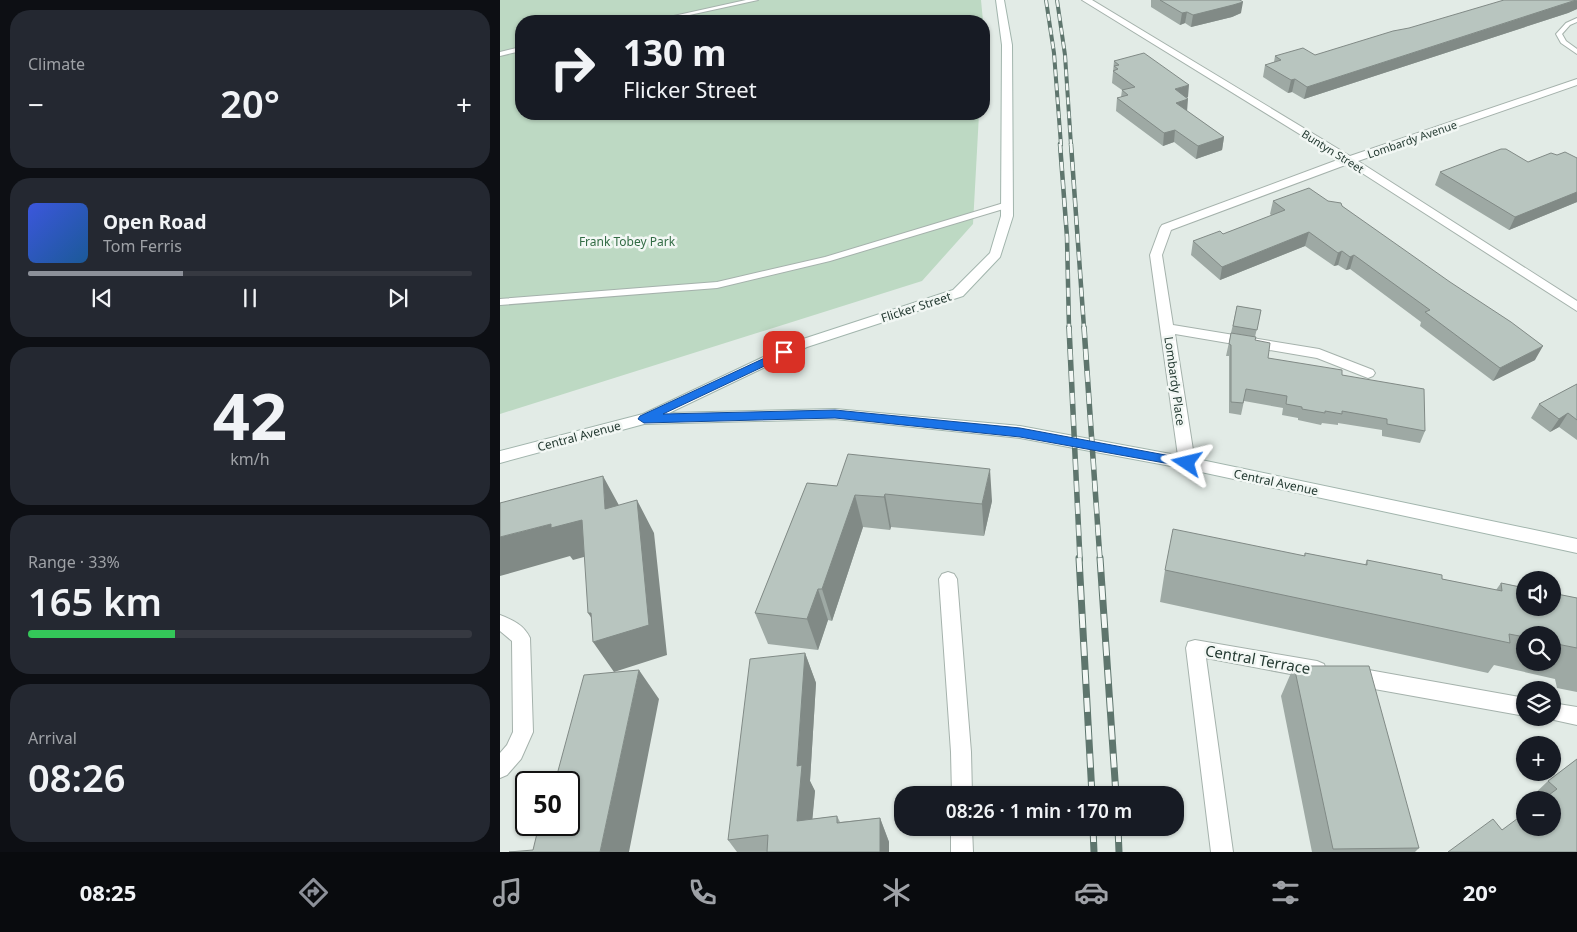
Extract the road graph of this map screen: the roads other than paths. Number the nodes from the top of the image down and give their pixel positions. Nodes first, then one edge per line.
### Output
1 (755, 0) edge
2 (1000, 0) edge
3 (1086, 0) edge
4 (683, 15) edge
5 (1577, 20) edge
6 (515, 50) edge
7 (1577, 52) edge
8 (500, 54) edge
9 (1577, 82) edge
10 (1349, 160) junction
11 (1007, 205) junction
12 (1166, 231) joint
13 (500, 302) edge
14 (1577, 307) edge
15 (1167, 328) junction
16 (1368, 373) dead end
17 (644, 419) junction
18 (500, 458) edge
19 (1187, 463) junction
20 (1577, 546) edge
21 (948, 579) dead end
22 (500, 623) edge
23 (1516, 705) edge
24 (1561, 713) edge
25 (1577, 716) edge
26 (500, 768) edge
27 (962, 786) edge
28 (962, 836) edge
29 (962, 852) edge
30 (1222, 852) edge

1 - 4 lane
2 - 11 street, Flicker Street
3 - 10 street, Buntyn Street
5 - 7 lane
6 - 8 lane
9 - 10 street, Lombardy Avenue
10 - 12 street, Lombardy Avenue
10 - 14 street, Buntyn Street
11 - 13 lane
11 - 17 street, Flicker Street
12 - 15 street, Lombardy Place
15 - 16 street, Lombardy Place
15 - 19 street, Lombardy Place
17 - 18 street, Central Avenue
17 - 19 street, Central Avenue
19 - 20 street, Central Avenue
21 - 27 street
22 - 26 street
23 - 30 street, Central Terrace
24 - 25 street
28 - 29 street

